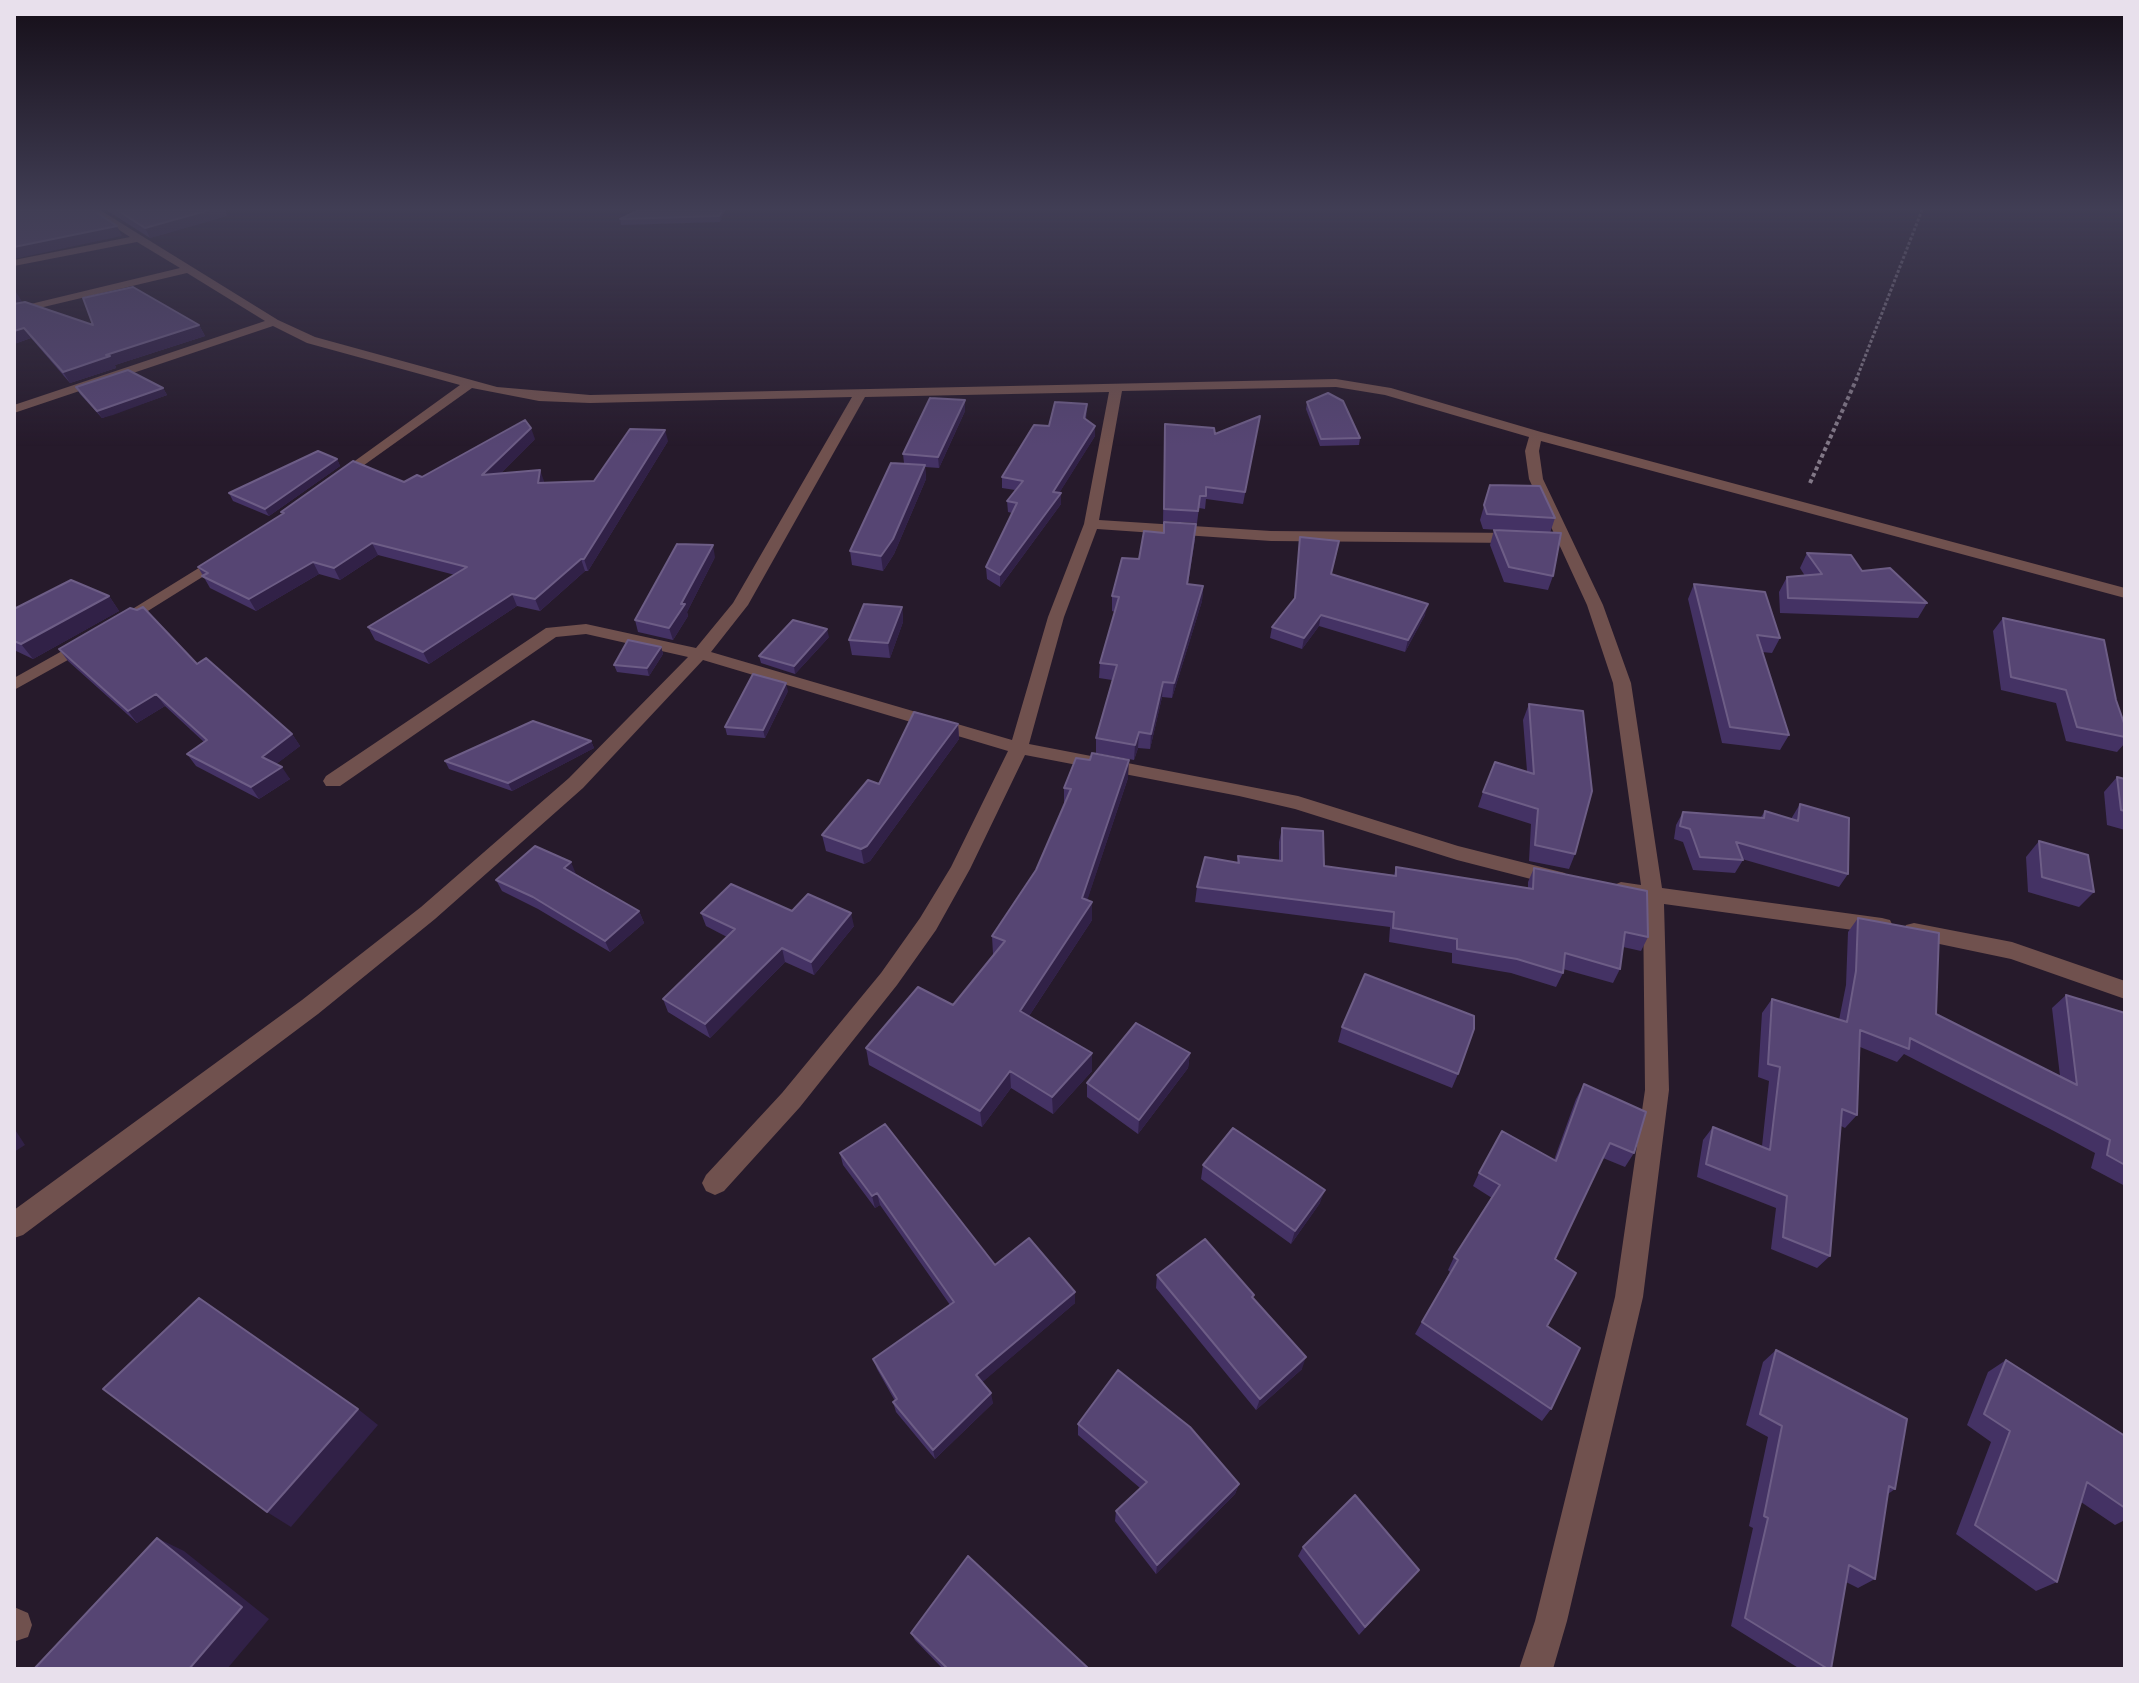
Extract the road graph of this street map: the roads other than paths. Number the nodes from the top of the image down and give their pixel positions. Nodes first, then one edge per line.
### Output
1 (108, 289) edge
2 (217, 289) edge
3 (14, 311) edge
4 (274, 322) junction
5 (468, 385) junction
6 (1116, 388) junction
7 (862, 391) junction
8 (14, 409) edge
9 (1536, 435) junction
10 (325, 489) edge
11 (1091, 524) junction
12 (1552, 540) junction
13 (231, 553) edge
14 (2125, 593) edge
15 (700, 654) junction
16 (14, 685) edge
17 (1019, 748) junction
18 (333, 781) dead end
19 (1653, 896) junction
20 (2125, 990) edge
21 (715, 1183) dead end
22 (14, 1226) edge
23 (1536, 1669) edge

1 - 3 street
2 - 4 street
4 - 5 street
4 - 8 street
5 - 7 street
5 - 10 street
6 - 7 street
6 - 9 street
6 - 11 street
7 - 15 street
9 - 12 street
9 - 14 street
11 - 12 street
11 - 17 street
12 - 19 street
13 - 16 street
15 - 17 street
15 - 18 street
15 - 22 street
17 - 19 street
17 - 21 street
19 - 20 street
19 - 23 street

